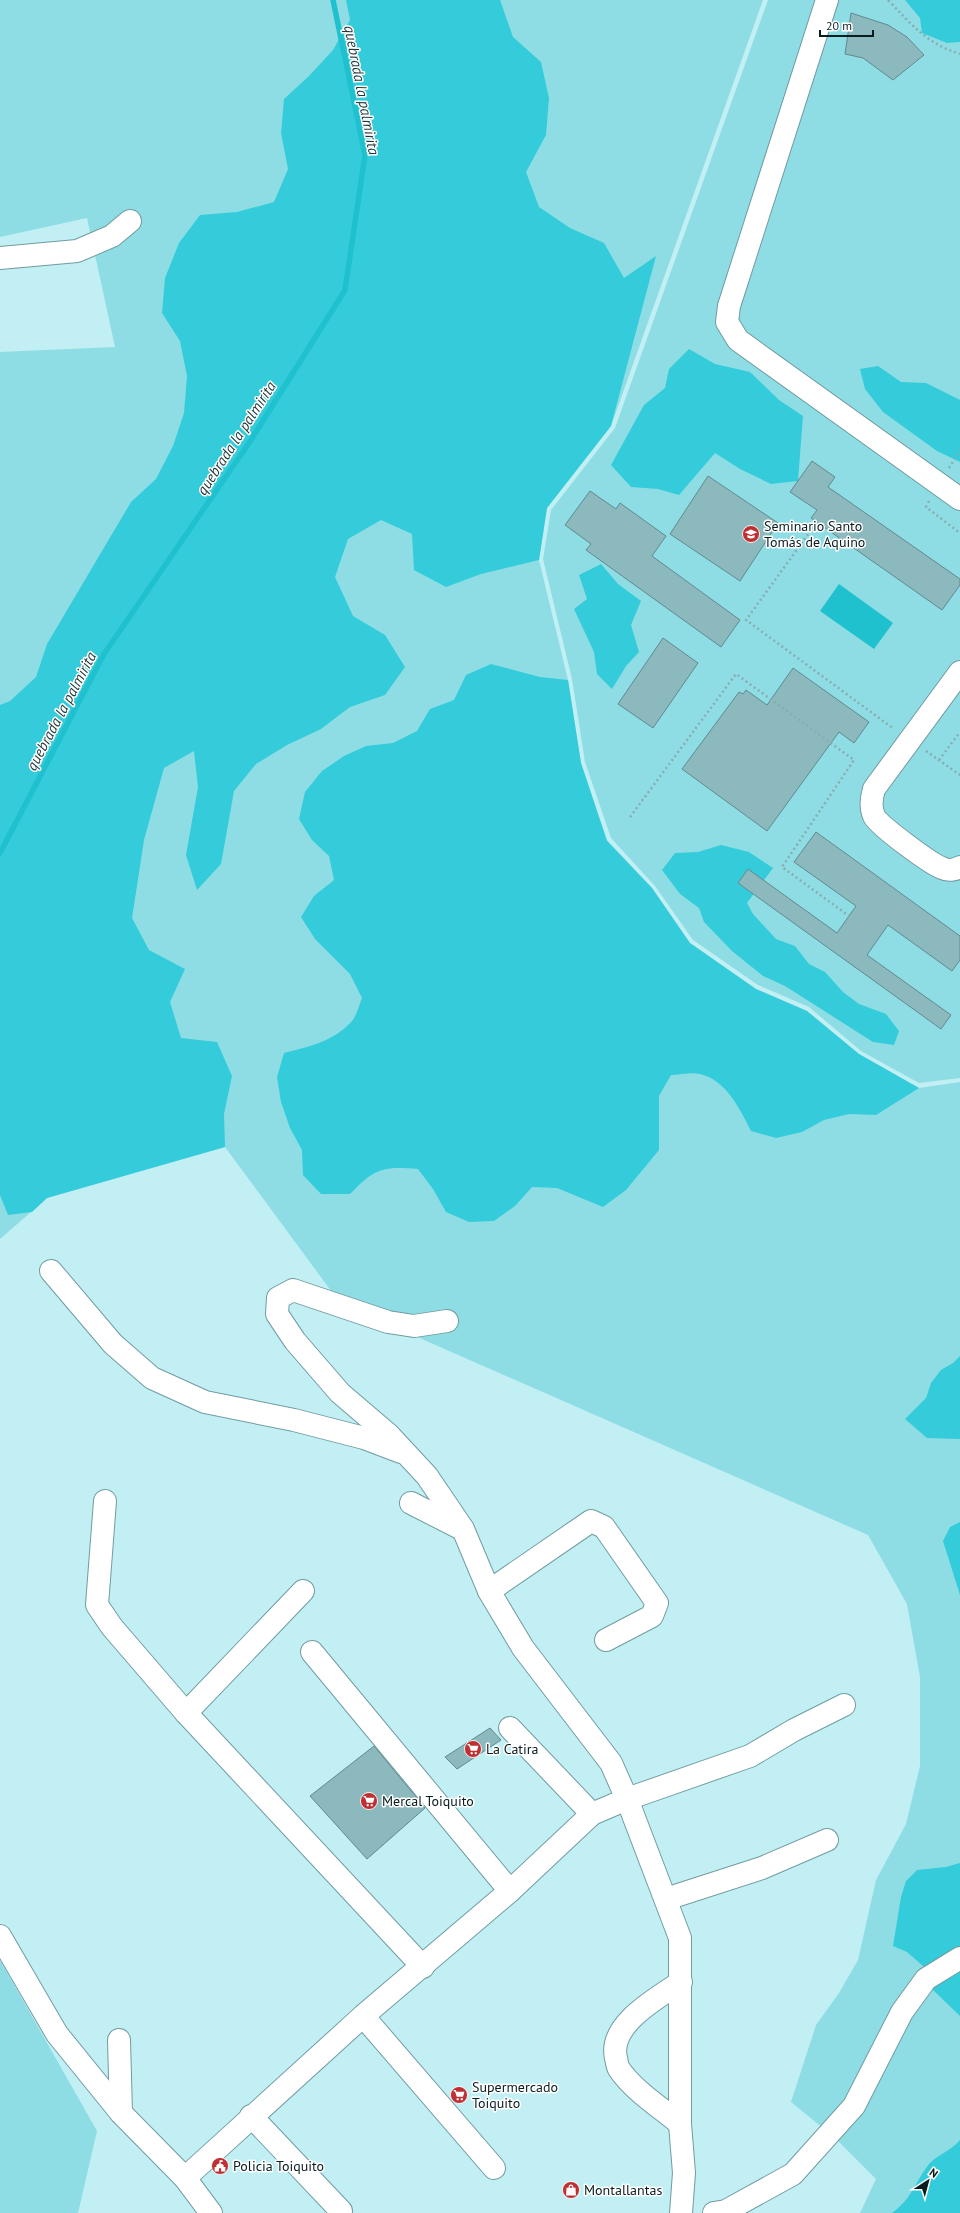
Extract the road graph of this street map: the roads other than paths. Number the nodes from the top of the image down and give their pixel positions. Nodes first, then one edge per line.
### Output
1 (828, 0) edge
2 (130, 221) dead end
3 (0, 258) edge
4 (960, 500) edge
5 (960, 672) edge
6 (960, 867) edge
7 (51, 1271) dead end
8 (447, 1321) dead end
9 (408, 1455) junction
10 (105, 1501) dead end
11 (411, 1503) dead end
12 (463, 1529) junction
13 (303, 1591) dead end
14 (489, 1591) junction
15 (606, 1640) dead end
16 (312, 1652) dead end
17 (844, 1705) dead end
18 (186, 1713) junction
19 (510, 1728) dead end
20 (627, 1799) junction
21 (592, 1814) junction
22 (827, 1840) dead end
23 (510, 1892) junction
24 (666, 1899) junction
25 (0, 1936) edge
26 (960, 1958) edge
27 (423, 1967) junction
28 (681, 1982) junction
29 (364, 2016) junction
30 (119, 2040) dead end
31 (122, 2113) junction
32 (251, 2116) junction
33 (680, 2124) junction
34 (494, 2168) dead end
35 (185, 2178) junction
36 (341, 2211) dead end
37 (212, 2213) edge
38 (681, 2213) edge
39 (714, 2213) edge

1 - 4 street
2 - 3 street
5 - 6 street
7 - 9 street
8 - 9 street
9 - 12 street
10 - 18 street
11 - 12 street
12 - 14 street
13 - 18 street
14 - 15 street
14 - 20 street
16 - 23 street
17 - 20 street
18 - 27 street
19 - 21 street
20 - 21 street
20 - 24 street
21 - 23 street
22 - 24 street
23 - 27 street
24 - 28 street
25 - 31 street
26 - 39 street
27 - 29 street
28 - 33 street
28 - 33 street
29 - 32 street
29 - 34 street
30 - 31 street
31 - 35 street
32 - 35 street
32 - 36 street
33 - 38 street
35 - 37 street

